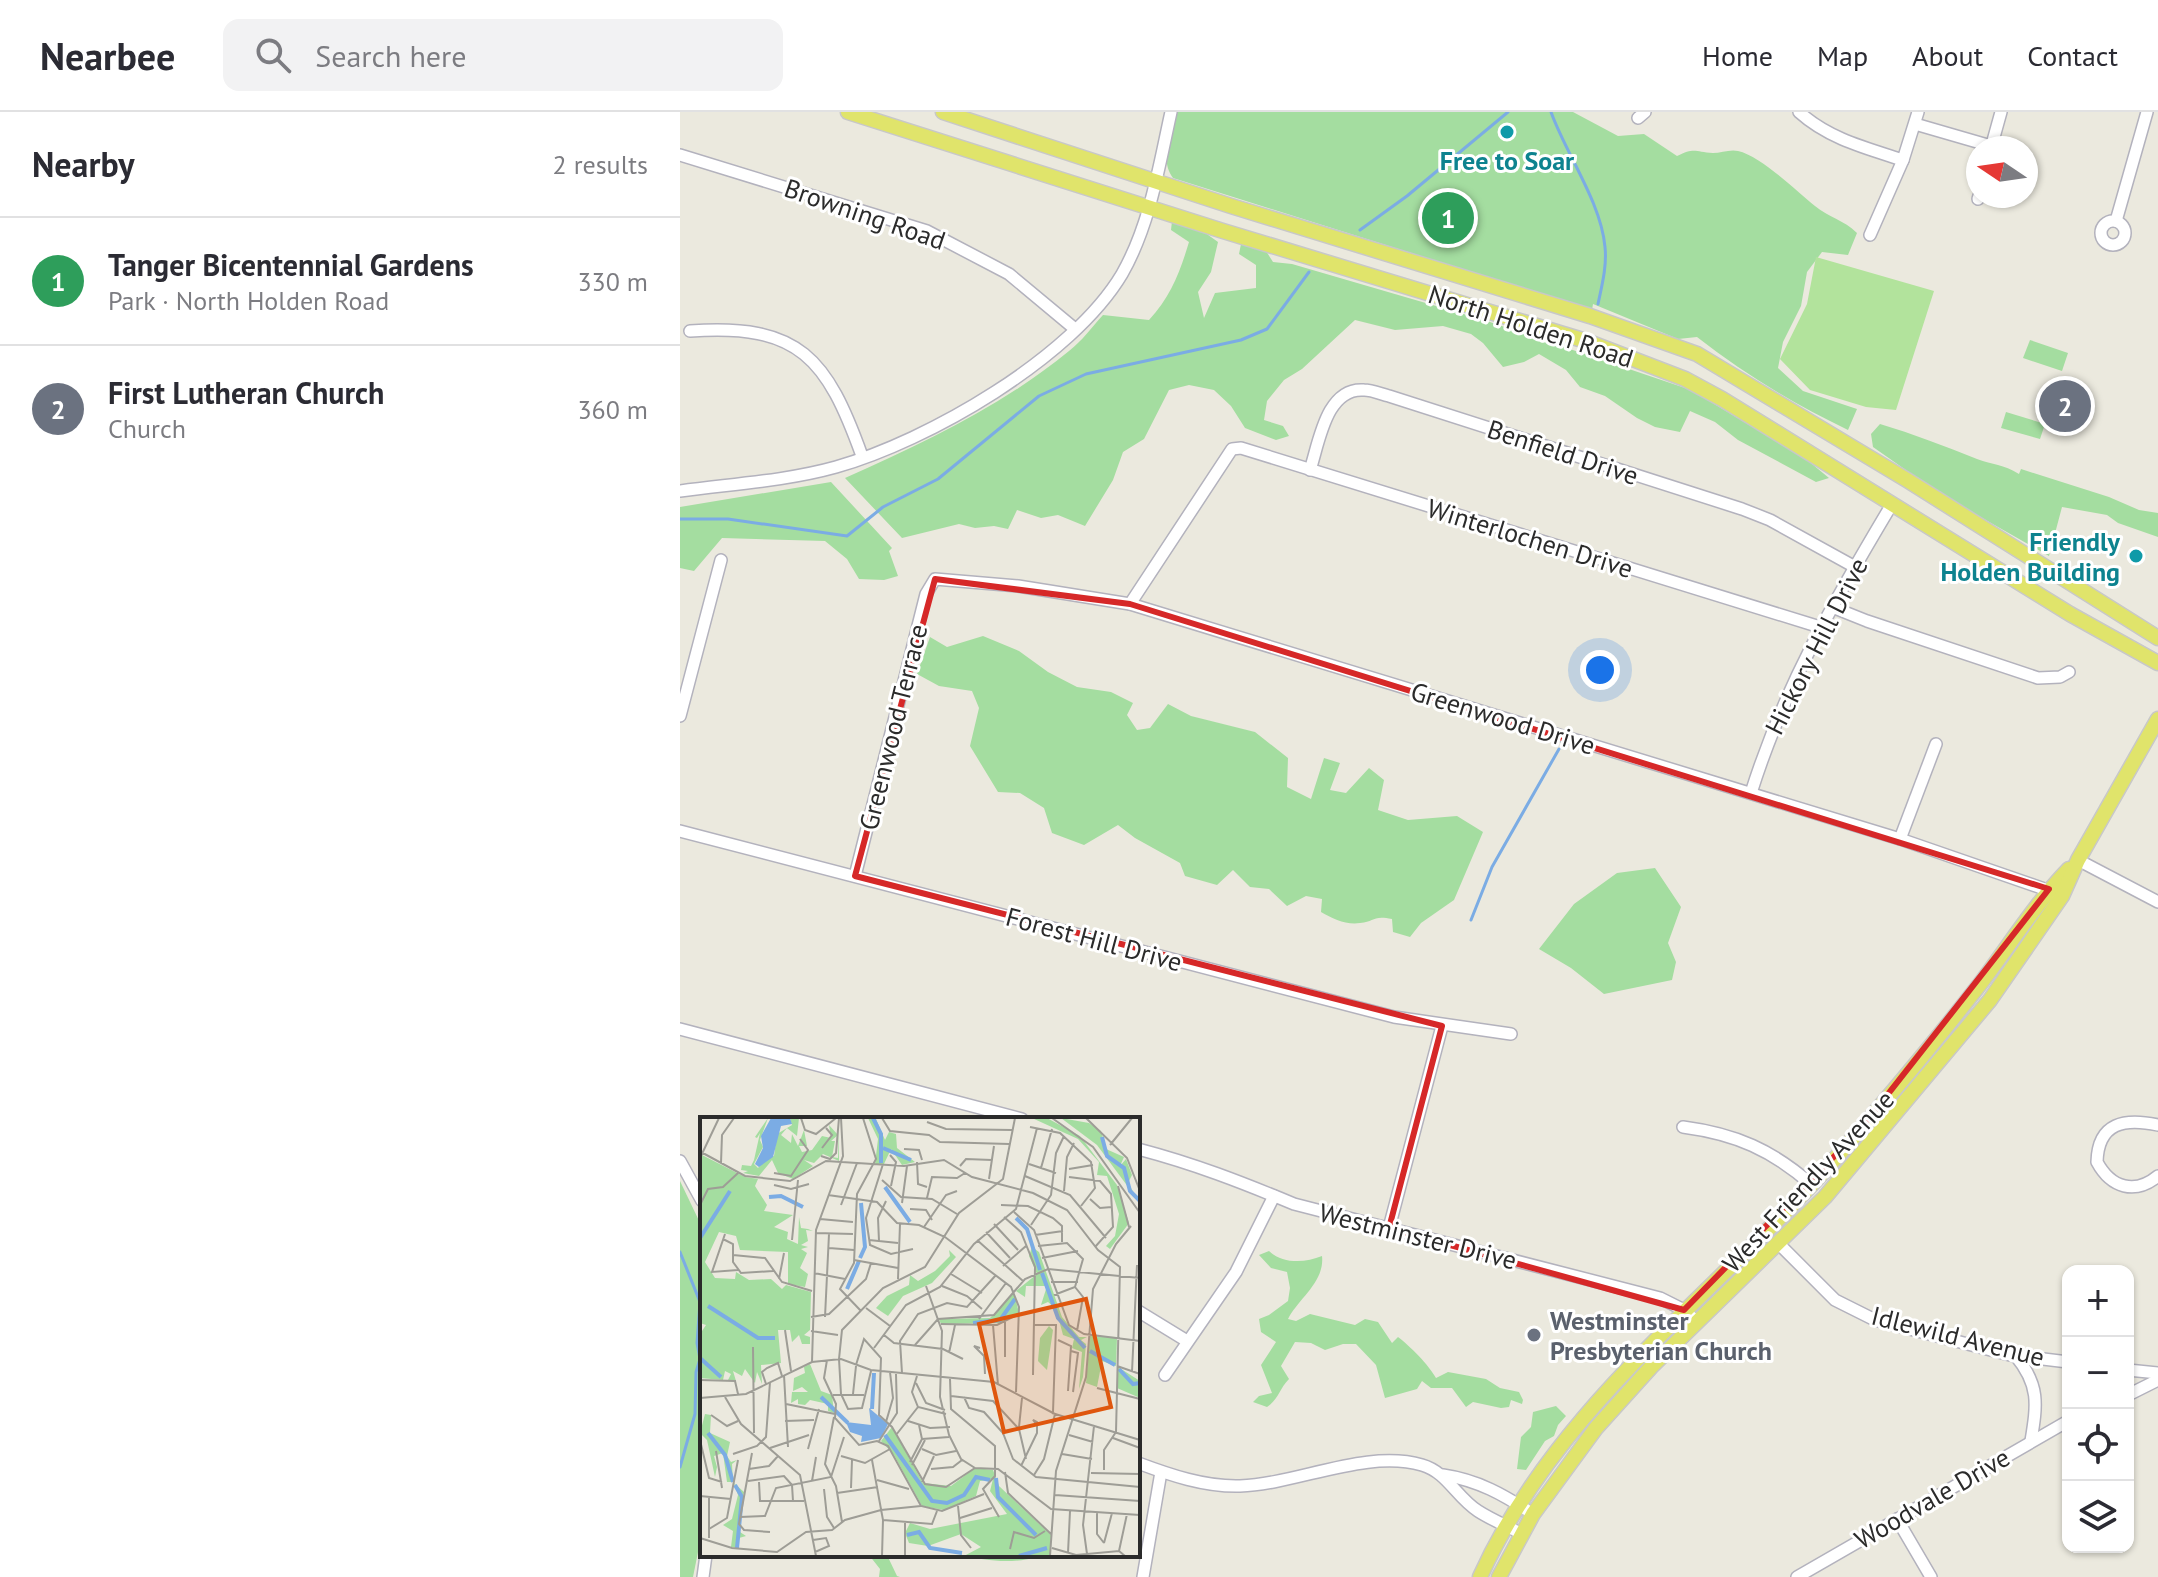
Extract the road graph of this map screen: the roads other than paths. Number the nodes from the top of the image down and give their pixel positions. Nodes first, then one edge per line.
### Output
1 (848, 112) edge
2 (943, 112) edge
3 (1171, 112) edge
4 (1799, 112) edge
5 (2001, 112) edge
6 (2147, 112) edge
7 (1917, 118) edge
8 (1994, 136) edge
9 (1966, 137) edge
10 (680, 155) edge
11 (1903, 160) junction
12 (1156, 182) junction
13 (1149, 207) junction
14 (2116, 221) dead end
15 (1870, 235) dead end
16 (1075, 329) junction
17 (690, 331) dead end
18 (862, 456) junction
19 (1310, 470) junction
20 (680, 491) edge
21 (1892, 504) junction
22 (721, 560) dead end
23 (1855, 567) junction
24 (935, 579) joint
25 (1130, 604) junction
26 (1832, 607) junction
27 (1820, 627) junction
28 (2158, 638) edge
29 (2158, 663) edge
30 (2069, 672) dead end
31 (680, 716) edge
32 (2158, 719) edge
33 (1936, 744) dead end
34 (1751, 793) junction
35 (680, 831) edge
36 (1900, 839) junction
37 (2078, 860) junction
38 (855, 876) junction
39 (2055, 892) junction
40 (2158, 902) edge
41 (1442, 1026) junction
42 (680, 1030) edge
43 (1511, 1034) dead end
44 (1014, 1117) edge
45 (2158, 1125) edge
46 (1683, 1127) dead end
47 (1140, 1150) edge
48 (680, 1161) edge
49 (2158, 1176) edge
50 (1812, 1185) junction
51 (1274, 1196) junction
52 (700, 1197) edge
53 (1389, 1228) junction
54 (1778, 1243) junction
55 (1684, 1310) junction
56 (1140, 1312) edge
57 (1697, 1322) junction
58 (1187, 1341) junction
59 (2015, 1355) junction
60 (2062, 1361) edge
61 (2134, 1371) edge
62 (2158, 1373) edge
63 (1165, 1375) dead end
64 (2158, 1380) edge
65 (2134, 1392) edge
66 (2062, 1424) edge
67 (2031, 1441) junction
68 (1140, 1464) edge
69 (1161, 1472) junction
70 (1443, 1475) junction
71 (1518, 1504) junction
72 (1533, 1514) junction
73 (1897, 1519) junction
74 (1506, 1525) junction
75 (1522, 1534) junction
76 (706, 1557) edge
77 (703, 1577) edge
78 (1143, 1577) edge
79 (1480, 1577) edge
80 (1499, 1577) edge
81 (1797, 1577) edge
82 (1931, 1577) edge

1 - 13 main road, North Holden Road
2 - 12 main road, North Holden Road
3 - 12 street
4 - 11 street
5 - 8 street
6 - 14 street
7 - 9 street
7 - 11 street
10 - 16 street, Browning Road
11 - 15 street
12 - 13 street
12 - 28 main road, North Holden Road
13 - 16 street
13 - 21 main road, North Holden Road
16 - 18 street
17 - 18 street
18 - 20 street
19 - 23 street, Benfield Drive
19 - 25 street, Winterlochen Drive
19 - 27 street, Winterlochen Drive
21 - 23 street, Hickory Hill Drive
21 - 29 main road, North Holden Road
22 - 31 street
23 - 26 street, Hickory Hill Drive
24 - 25 street, Greenwood Drive
24 - 38 street, Greenwood Terrace
25 - 34 street, Greenwood Drive
26 - 27 street, Hickory Hill Drive
26 - 30 street
27 - 34 street, Hickory Hill Drive
32 - 37 main road, West Friendly Avenue
33 - 36 street
34 - 36 street, Greenwood Drive
35 - 38 street, Forest Hill Drive
36 - 39 street, Greenwood Drive
37 - 39 main road, West Friendly Avenue
37 - 40 street
38 - 41 street, Forest Hill Drive
39 - 50 main road, West Friendly Avenue
39 - 54 main road, West Friendly Avenue
41 - 43 street, Forest Hill Drive
41 - 53 street
42 - 44 street
45 - 49 street
46 - 50 street
47 - 51 street, Westminster Drive
48 - 52 street
50 - 55 main road, West Friendly Avenue
51 - 53 street, Westminster Drive
51 - 58 street
53 - 55 street, Westminster Drive
54 - 57 main road, West Friendly Avenue
54 - 59 street, Idlewild Avenue
55 - 57 street, Westminster Drive
55 - 71 main road, West Friendly Avenue
56 - 58 street
57 - 72 main road, West Friendly Avenue
58 - 63 street
59 - 60 street, Idlewild Avenue
59 - 67 street
61 - 62 street
64 - 65 street
66 - 67 street, Woodvale Drive
67 - 73 street, Woodvale Drive
68 - 69 street
69 - 70 street
69 - 78 street
70 - 71 street
70 - 74 street
71 - 72 street
71 - 74 main road, West Friendly Avenue
72 - 75 main road, West Friendly Avenue
73 - 81 street, Woodvale Drive
73 - 82 street
74 - 75 street
74 - 79 main road, West Friendly Avenue
75 - 80 main road, West Friendly Avenue
76 - 77 street

